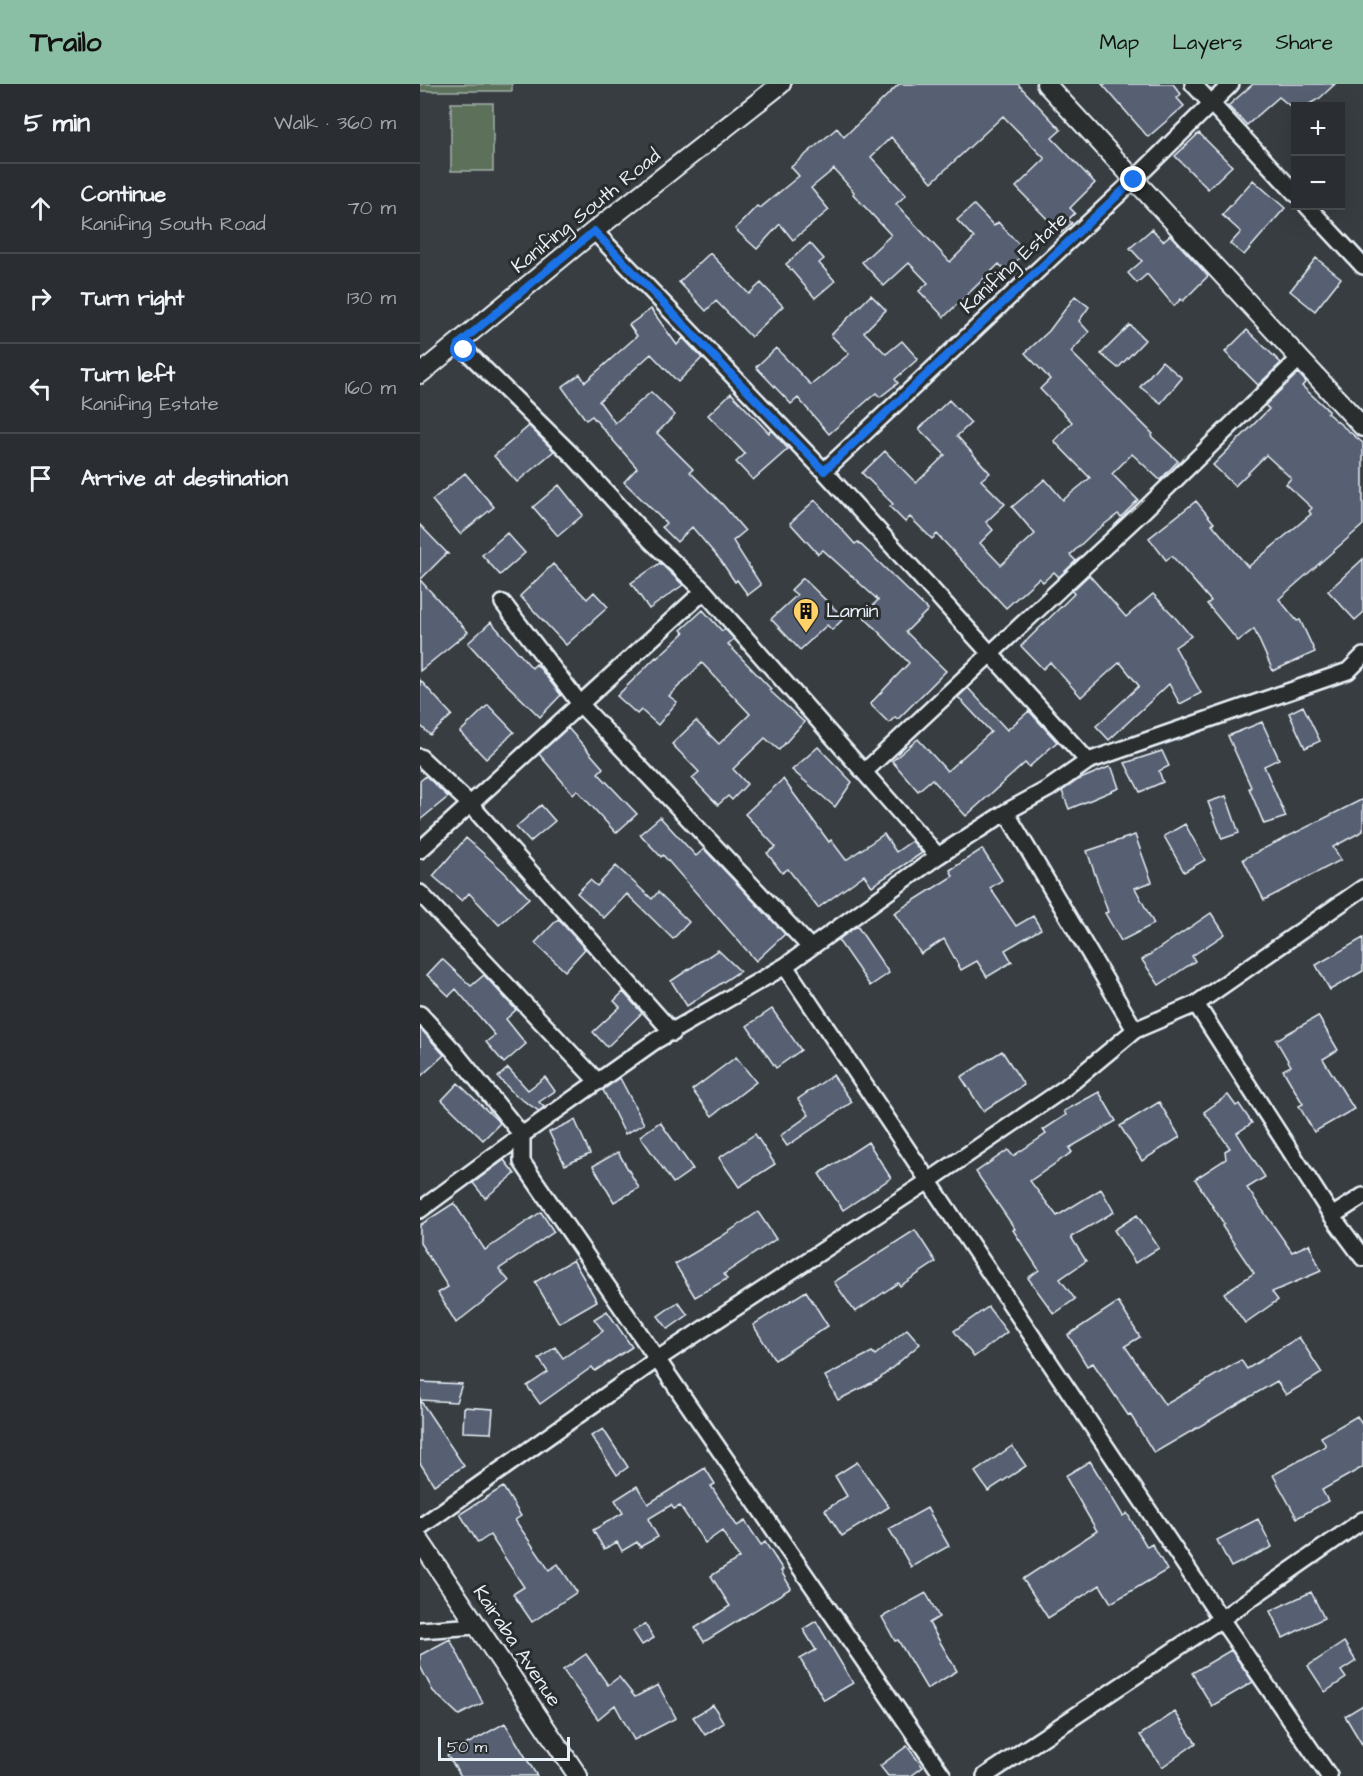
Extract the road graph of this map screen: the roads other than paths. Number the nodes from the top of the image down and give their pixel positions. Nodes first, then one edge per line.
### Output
1 (781, 84) edge
2 (1046, 84) edge
3 (1192, 84) edge
4 (1232, 84) edge
5 (1211, 103) junction
6 (1134, 180) junction
7 (1291, 189) edge
8 (1311, 210) edge
9 (594, 231) junction
10 (1363, 266) edge
11 (459, 344) junction
12 (1299, 359) junction
13 (420, 374) edge
14 (1363, 427) edge
15 (824, 471) junction
16 (704, 591) junction
17 (503, 603) dead end
18 (990, 655) junction
19 (1363, 656) edge
20 (581, 705) junction
21 (420, 757) edge
22 (1088, 761) junction
23 (864, 772) junction
24 (470, 803) junction
25 (1006, 812) junction
26 (420, 850) edge
27 (938, 856) junction
28 (1363, 888) edge
29 (420, 893) edge
30 (810, 946) junction
31 (785, 966) junction
32 (1196, 1004) junction
33 (420, 1014) edge
34 (1135, 1030) junction
35 (673, 1033) junction
36 (598, 1082) junction
37 (522, 1135) junction
38 (930, 1180) junction
39 (1363, 1196) edge
40 (420, 1210) edge
41 (1332, 1216) junction
42 (1363, 1258) edge
43 (656, 1360) junction
44 (1363, 1520) edge
45 (420, 1527) edge
46 (420, 1541) edge
47 (1221, 1619) junction
48 (476, 1626) junction
49 (420, 1629) edge
50 (578, 1776) edge
51 (943, 1776) edge
52 (985, 1776) edge
53 (1329, 1776) edge

1 - 9 street, Kanifing South Road
2 - 6 street
3 - 5 street
4 - 5 street, Kanifing Estate
5 - 6 street, Kanifing Estate
5 - 7 street
6 - 12 street
6 - 15 street, Kanifing Estate
8 - 10 street
9 - 11 street, Kanifing South Road
9 - 15 street
11 - 13 street, Kanifing South Road
11 - 16 street
12 - 14 street
12 - 18 street
15 - 18 street
16 - 20 street
16 - 23 street
17 - 20 street
18 - 22 street
18 - 23 street
19 - 22 street
20 - 24 street
20 - 30 street
21 - 24 street
22 - 25 street
23 - 27 street
24 - 26 street
24 - 35 street
25 - 27 street
25 - 34 street
27 - 30 street
28 - 32 street
29 - 36 street
30 - 31 street
31 - 35 street
31 - 38 street
32 - 34 street
32 - 41 street
33 - 37 street
34 - 38 street
35 - 36 street
36 - 37 street
37 - 40 street
37 - 43 street
38 - 43 street
38 - 47 street
39 - 41 street
41 - 42 street
43 - 45 street
43 - 51 street
44 - 47 street
46 - 48 street, Kairaba Avenue
47 - 52 street
47 - 53 street
48 - 49 street
48 - 50 street, Kairaba Avenue

